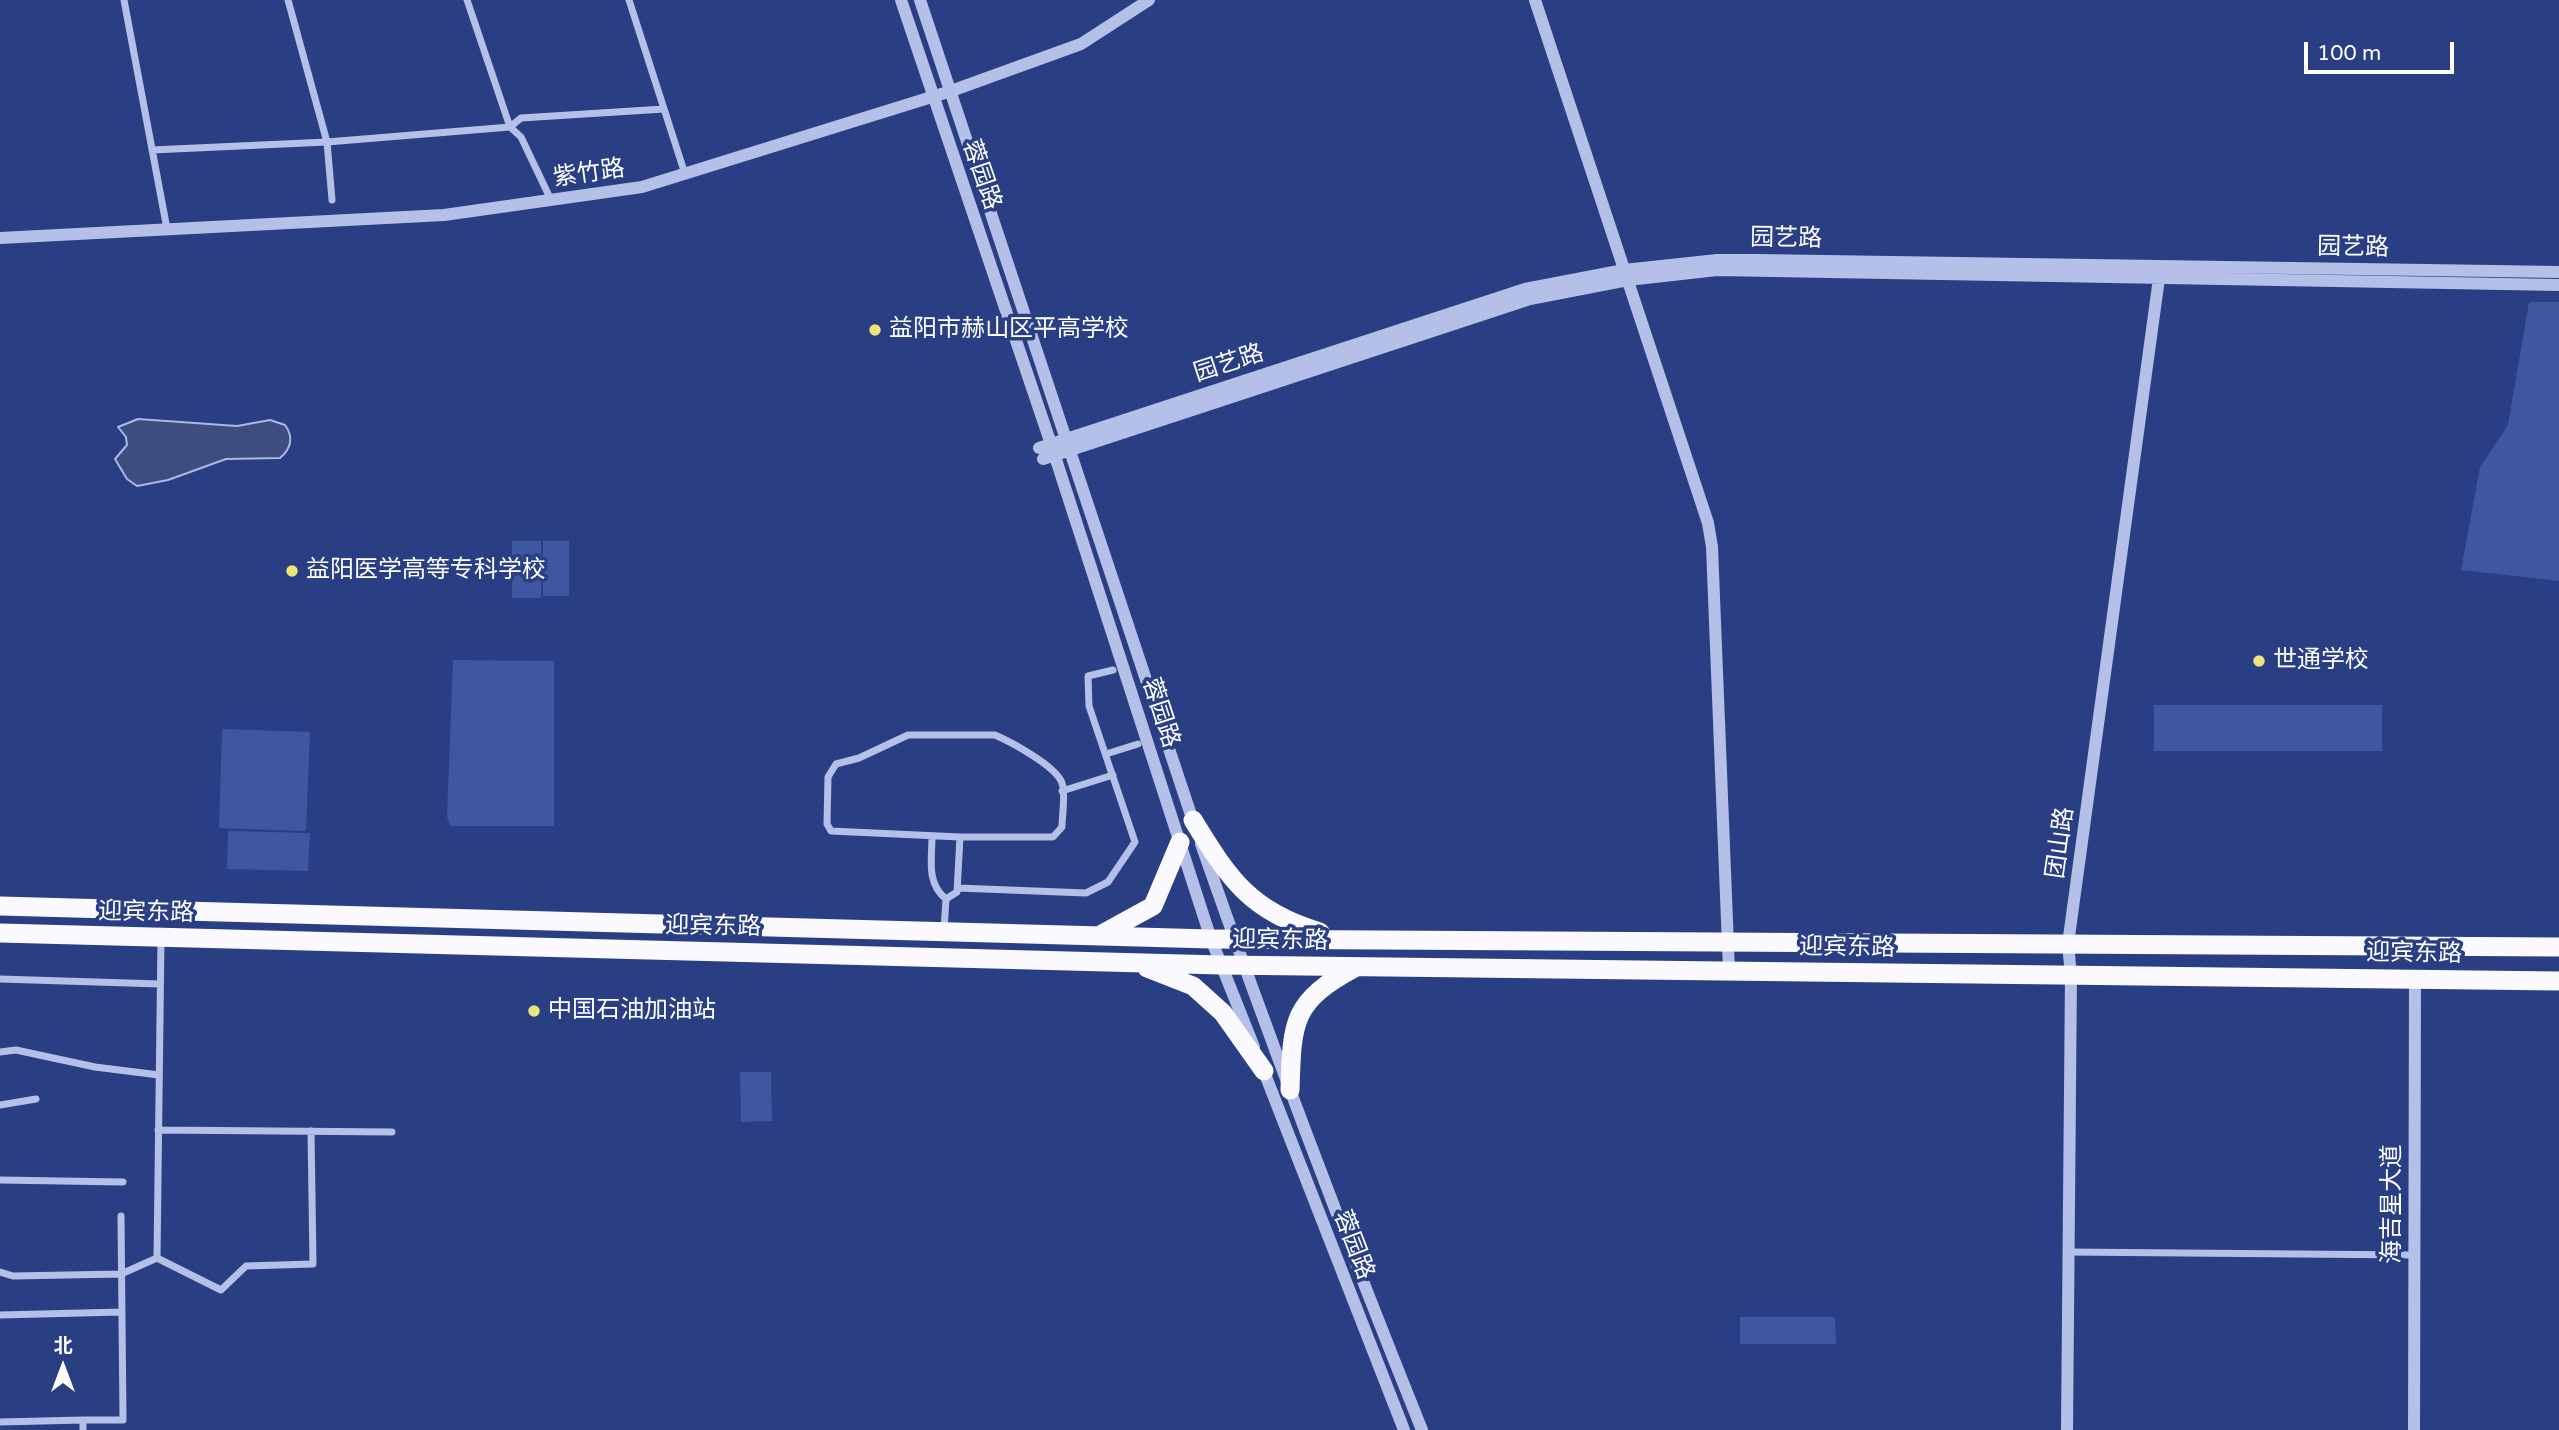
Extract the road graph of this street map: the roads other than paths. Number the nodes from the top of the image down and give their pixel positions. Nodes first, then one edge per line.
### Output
1 (124, 0) edge
2 (288, 0) edge
3 (467, 0) edge
4 (629, 0) edge
5 (901, 0) edge
6 (920, 0) edge
7 (1149, 0) edge
8 (1535, 0) edge
9 (951, 91) junction
10 (932, 97) junction
11 (664, 109) junction
12 (510, 127) junction
13 (327, 142) junction
14 (152, 150) junction
15 (685, 174) junction
16 (332, 200) dead end
17 (551, 200) junction
18 (167, 229) junction
19 (0, 238) edge
20 (2160, 272) junction
21 (2559, 272) edge
22 (1626, 275) junction
23 (2559, 285) edge
24 (1067, 445) junction
25 (1047, 452) junction
26 (1114, 670) dead end
27 (1138, 744) dead end
28 (1105, 754) junction
29 (1113, 775) junction
30 (1062, 791) junction
31 (1193, 820) junction
32 (932, 836) junction
33 (960, 837) junction
34 (1180, 842) junction
35 (958, 888) junction
36 (946, 899) junction
37 (0, 906) edge
38 (607, 922) junction
39 (944, 930) junction
40 (0, 933) edge
41 (1078, 934) junction
42 (1102, 934) junction
43 (161, 937) junction
44 (1234, 938) junction
45 (1212, 939) junction
46 (1354, 939) junction
47 (1729, 942) junction
48 (2068, 944) junction
49 (2559, 947) edge
50 (607, 949) junction
51 (1077, 961) junction
52 (1133, 963) junction
53 (1242, 964) junction
54 (1221, 965) junction
55 (1360, 967) junction
56 (1729, 971) junction
57 (2071, 975) junction
58 (0, 979) edge
59 (2415, 979) junction
60 (2559, 981) edge
61 (160, 984) junction
62 (0, 1052) edge
63 (1264, 1071) junction
64 (159, 1075) junction
65 (1290, 1090) junction
66 (36, 1100) dead end
67 (0, 1105) edge
68 (158, 1130) junction
69 (311, 1131) junction
70 (392, 1132) dead end
71 (0, 1180) edge
72 (123, 1182) dead end
73 (121, 1216) dead end
74 (2068, 1252) junction
75 (2414, 1255) junction
76 (157, 1258) junction
77 (0, 1272) edge
78 (121, 1274) junction
79 (122, 1312) junction
80 (0, 1315) edge
81 (83, 1420) junction
82 (0, 1422) edge
83 (83, 1430) edge
84 (1404, 1430) edge
85 (1422, 1430) edge
86 (2067, 1430) edge
87 (2414, 1430) edge

1 - 14 street
2 - 13 street
3 - 12 street
4 - 11 street
5 - 10 street, 蓉园路
6 - 9 street, 蓉园路
7 - 9 street, 紫竹路
8 - 22 street
9 - 10 street, 紫竹路
9 - 24 street, 蓉园路
10 - 15 street, 紫竹路
10 - 25 street, 蓉园路
11 - 12 street
11 - 15 street
12 - 13 street
12 - 17 street
13 - 14 street
13 - 16 street
14 - 18 street
15 - 17 street, 紫竹路
17 - 18 street, 紫竹路
18 - 19 street, 紫竹路
20 - 21 street, 园艺路
20 - 22 street, 园艺路
20 - 23 street, 园艺路
20 - 48 street, 团山路
22 - 24 street, 园艺路
22 - 47 street
24 - 25 street, 园艺路
24 - 31 street, 蓉园路
25 - 34 street, 蓉园路
26 - 28 street
27 - 28 street
28 - 29 street
29 - 30 street
29 - 35 street
30 - 32 street
30 - 33 street
31 - 44 street, 蓉园路
31 - 46 highway
32 - 33 street
32 - 36 street
33 - 35 street
34 - 42 highway
34 - 45 street, 蓉园路
35 - 36 street
36 - 39 street
37 - 38 highway, 迎宾东路
38 - 39 highway, 迎宾东路
38 - 50 highway
39 - 41 highway, 迎宾东路
40 - 43 highway, 迎宾东路
41 - 42 highway, 迎宾东路
41 - 51 highway
42 - 45 highway, 迎宾东路
43 - 50 highway, 迎宾东路
43 - 61 street
44 - 45 highway, 迎宾东路
44 - 46 highway, 迎宾东路
44 - 53 street, 蓉园路
45 - 54 street, 蓉园路
46 - 47 highway, 迎宾东路
46 - 55 highway
47 - 48 highway, 迎宾东路
47 - 56 street
48 - 49 highway, 迎宾东路
48 - 57 street, 团山路
50 - 51 highway, 迎宾东路
51 - 52 highway, 迎宾东路
52 - 54 highway, 迎宾东路
52 - 63 highway
53 - 54 highway, 迎宾东路
53 - 55 highway, 迎宾东路
53 - 65 street, 蓉园路
54 - 63 street, 蓉园路
55 - 56 highway, 迎宾东路
55 - 65 highway
56 - 57 highway, 迎宾东路
57 - 59 highway, 迎宾东路
57 - 74 street, 团山路
58 - 61 street
59 - 60 highway, 迎宾东路
59 - 75 street, 海吉星大道
61 - 64 street
62 - 64 street
63 - 84 street, 蓉园路
64 - 68 street
65 - 85 street, 蓉园路
66 - 67 street
68 - 69 street
68 - 76 street
69 - 70 street
69 - 76 street
71 - 72 street
73 - 78 street
74 - 75 street
74 - 86 street, 团山路
75 - 87 street, 海吉星大道
76 - 78 street
77 - 78 street
78 - 79 street
79 - 80 street
79 - 81 street
81 - 82 street
81 - 83 street

